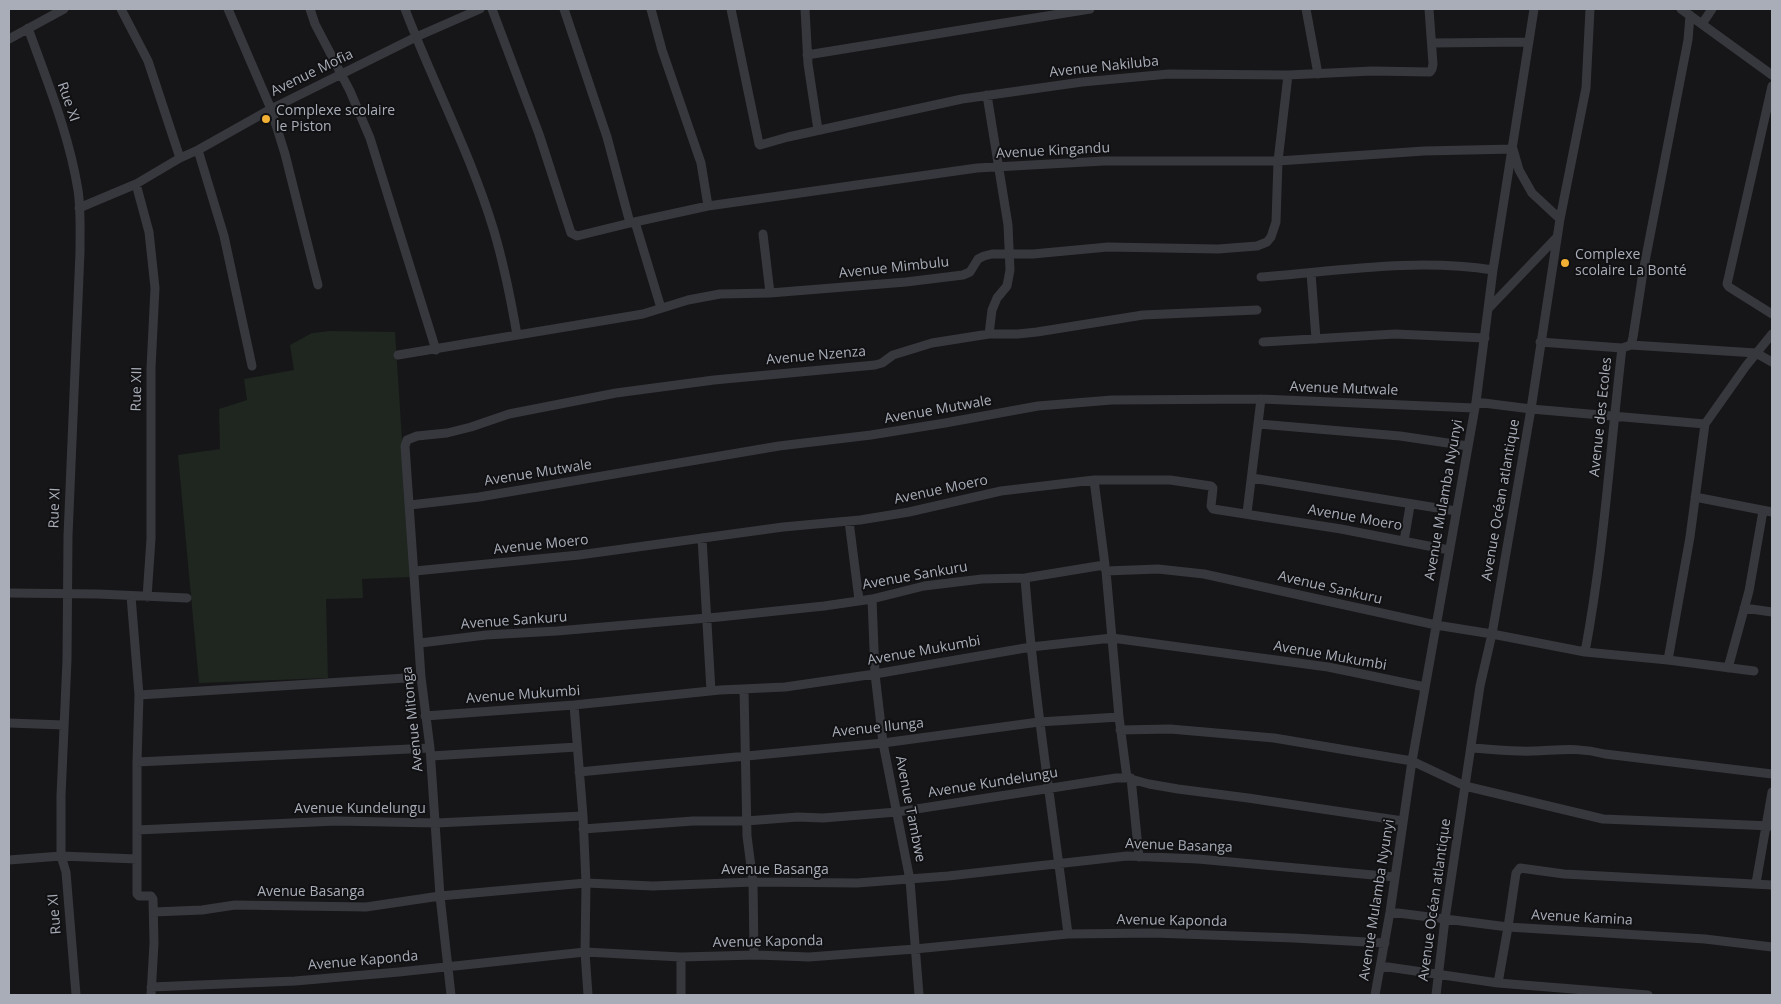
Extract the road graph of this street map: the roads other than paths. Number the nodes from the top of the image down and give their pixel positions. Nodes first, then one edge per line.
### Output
1 (64, 9) edge
2 (122, 9) edge
3 (228, 9) edge
4 (310, 9) edge
5 (405, 9) edge
6 (480, 9) edge
7 (492, 9) edge
8 (564, 9) edge
9 (651, 9) edge
10 (732, 9) edge
11 (804, 9) edge
12 (1090, 9) edge
13 (1306, 9) edge
14 (1429, 9) edge
15 (1534, 9) edge
16 (1590, 9) edge
17 (1681, 9) edge
18 (1712, 9) edge
19 (1690, 16) junction
20 (1702, 24) junction
21 (28, 28) junction
22 (416, 37) junction
23 (9, 39) edge
24 (1529, 42) junction
25 (1432, 43) junction
26 (807, 55) junction
27 (342, 74) junction
28 (1318, 74) junction
29 (1288, 75) junction
30 (1772, 76) edge
31 (1772, 86) edge
32 (987, 95) junction
33 (271, 109) junction
34 (818, 130) junction
35 (1513, 149) junction
36 (198, 150) junction
37 (180, 158) junction
38 (1278, 161) junction
39 (1000, 168) junction
40 (136, 184) junction
41 (708, 206) junction
42 (79, 208) junction
43 (1560, 219) junction
44 (633, 222) junction
45 (763, 234) dead end
46 (1557, 237) junction
47 (1010, 254) junction
48 (1493, 270) junction
49 (1311, 273) junction
50 (1261, 278) dead end
51 (318, 285) dead end
52 (770, 293) junction
53 (661, 308) junction
54 (1488, 309) junction
55 (1257, 310) dead end
56 (1772, 314) edge
57 (517, 334) junction
58 (988, 334) junction
59 (1772, 334) edge
60 (1485, 338) junction
61 (1316, 339) junction
62 (1263, 342) dead end
63 (1540, 342) junction
64 (1626, 346) junction
65 (436, 350) junction
66 (1756, 353) junction
67 (398, 355) dead end
68 (1772, 362) edge
69 (252, 366) dead end
70 (1261, 399) junction
71 (1475, 405) junction
72 (1531, 409) junction
73 (1614, 416) junction
74 (1259, 424) junction
75 (1705, 424) junction
76 (407, 440) joint
77 (1468, 446) junction
78 (1252, 478) junction
79 (1094, 480) junction
80 (1695, 497) junction
81 (410, 504) junction
82 (1409, 504) junction
83 (1456, 510) junction
84 (1768, 512) edge
85 (1248, 514) junction
86 (849, 522) junction
87 (702, 538) junction
88 (1404, 541) junction
89 (1449, 550) junction
90 (1106, 568) junction
91 (415, 572) junction
92 (1025, 578) junction
93 (9, 594) edge
94 (67, 595) junction
95 (131, 596) junction
96 (147, 597) junction
97 (186, 598) dead end
98 (872, 599) junction
99 (859, 600) junction
100 (1744, 608) junction
101 (1772, 612) edge
102 (707, 618) junction
103 (1436, 626) junction
104 (1492, 634) junction
105 (1112, 638) junction
106 (420, 643) junction
107 (1031, 647) junction
108 (1585, 652) junction
109 (1668, 660) junction
110 (1728, 668) junction
111 (1754, 671) dead end
112 (875, 674) junction
113 (421, 677) junction
114 (1425, 687) junction
115 (744, 689) junction
116 (711, 691) junction
117 (139, 695) junction
118 (574, 705) junction
119 (425, 716) junction
120 (1119, 717) junction
121 (1039, 722) junction
122 (9, 723) edge
123 (64, 726) junction
124 (1120, 730) junction
125 (883, 743) junction
126 (577, 747) junction
127 (1471, 748) junction
128 (430, 752) junction
129 (745, 757) junction
130 (1412, 760) junction
131 (137, 762) junction
132 (579, 772) junction
133 (1772, 774) edge
134 (1129, 778) junction
135 (1465, 786) junction
136 (1050, 787) junction
137 (1772, 792) edge
138 (897, 812) junction
139 (583, 816) junction
140 (746, 821) junction
141 (1403, 821) junction
142 (436, 823) junction
143 (1769, 826) edge
144 (583, 829) junction
145 (137, 830) junction
146 (61, 856) junction
147 (1139, 857) junction
148 (137, 859) junction
149 (9, 860) edge
150 (1059, 863) junction
151 (1395, 877) junction
152 (910, 880) junction
153 (753, 882) junction
154 (586, 883) junction
155 (1756, 883) junction
156 (1772, 885) edge
157 (440, 896) junction
158 (154, 912) junction
159 (1390, 912) junction
160 (1445, 919) junction
161 (1508, 928) junction
162 (1068, 934) junction
163 (1385, 943) junction
164 (1772, 947) edge
165 (915, 949) junction
166 (585, 952) junction
167 (754, 955) junction
168 (681, 957) junction
169 (1381, 966) junction
170 (448, 967) junction
171 (1439, 974) junction
172 (1498, 983) junction
173 (151, 991) edge
174 (76, 995) edge
175 (451, 995) edge
176 (588, 995) edge
177 (681, 995) edge
178 (919, 995) edge
179 (1375, 995) edge
180 (1436, 995) edge
181 (1648, 995) edge

1 - 21 street
2 - 37 street
3 - 33 street
4 - 27 street
5 - 22 street
6 - 22 street, Avenue Mofia
7 - 44 street, Avenue Kingandu
8 - 44 street
9 - 41 street
10 - 34 street, Avenue Nakiluba
11 - 26 street
12 - 26 street
13 - 28 street
14 - 25 street
15 - 24 street, Avenue Mulamba Nyunyi
16 - 43 street, Avenue Océan atlantique
17 - 19 street
18 - 20 street
19 - 20 street
19 - 64 street, Avenue des Ecoles
20 - 30 street
21 - 23 street
21 - 42 street, Rue XI
22 - 27 street, Avenue Mofia
22 - 57 street
24 - 25 street
24 - 35 street, Avenue Mulamba Nyunyi
25 - 28 street, Avenue Nakiluba
26 - 34 street
27 - 33 street, Avenue Mofia
27 - 65 street
28 - 29 street, Avenue Nakiluba
29 - 32 street, Avenue Nakiluba
29 - 38 street, Avenue Mimbulu
31 - 56 street
32 - 34 street, Avenue Nakiluba
32 - 39 street
33 - 36 street, Avenue Mofia
33 - 51 street
35 - 38 street, Avenue Kingandu
35 - 43 street
35 - 48 street, Avenue Mulamba Nyunyi
36 - 37 street, Avenue Mofia
36 - 69 street
37 - 40 street, Avenue Mofia
38 - 39 street, Avenue Kingandu
38 - 47 street, Avenue Mimbulu
39 - 41 street, Avenue Kingandu
39 - 47 street
40 - 42 street, Avenue Mofia
40 - 96 street, Rue XII
41 - 44 street, Avenue Kingandu
42 - 94 street, Rue XI
43 - 46 street, Avenue Océan atlantique
44 - 53 street
45 - 52 street
46 - 54 street
46 - 63 street, Avenue Océan atlantique
47 - 52 street, Avenue Mimbulu
47 - 58 street
48 - 49 street
48 - 54 street, Avenue Mulamba Nyunyi
49 - 50 street
49 - 61 street
52 - 53 street, Avenue Mimbulu
53 - 57 street, Avenue Mimbulu
54 - 60 street, Avenue Mulamba Nyunyi
55 - 58 street, Avenue Nzenza
57 - 65 street, Avenue Mimbulu
58 - 76 street, Avenue Nzenza
59 - 66 street
60 - 61 street
60 - 71 street, Avenue Mulamba Nyunyi
61 - 62 street
63 - 64 street
63 - 72 street, Avenue Océan atlantique
64 - 66 street
64 - 73 street, Avenue des Ecoles
65 - 67 street, Avenue Mimbulu
66 - 68 street
66 - 75 street
70 - 71 street, Avenue Mutwale
70 - 74 street
70 - 81 street, Avenue Mutwale
71 - 72 street, Avenue Mutwale
71 - 77 street, Avenue Mulamba Nyunyi
72 - 73 street, Avenue Mutwale
72 - 104 street, Avenue Océan atlantique
73 - 75 street, Avenue Mutwale
73 - 108 street, Avenue des Ecoles
74 - 77 street
74 - 78 street
75 - 80 street
76 - 81 street, Avenue Mitonga
77 - 83 street, Avenue Mulamba Nyunyi
78 - 82 street
78 - 85 street
79 - 85 street, Avenue Moero
79 - 86 street, Avenue Moero
79 - 90 street
80 - 84 street
80 - 109 street
81 - 91 street, Avenue Mitonga
82 - 83 street
82 - 88 street
83 - 89 street, Avenue Mulamba Nyunyi
84 - 100 street
85 - 88 street, Avenue Moero
86 - 87 street, Avenue Moero
86 - 99 street
87 - 91 street, Avenue Moero
87 - 102 street
88 - 89 street, Avenue Moero
89 - 103 street, Avenue Mulamba Nyunyi
90 - 92 street, Avenue Sankuru
90 - 103 street, Avenue Sankuru
90 - 105 street
91 - 106 street, Avenue Mitonga
92 - 98 street, Avenue Sankuru
92 - 107 street
93 - 94 street
94 - 95 street
94 - 123 street, Rue XI
95 - 96 street
95 - 117 street
96 - 97 street
98 - 99 street, Avenue Sankuru
98 - 112 street, Avenue Tambwe
99 - 102 street, Avenue Sankuru
100 - 101 street
100 - 110 street
102 - 106 street, Avenue Sankuru
102 - 116 street
103 - 104 street, Avenue Sankuru
103 - 114 street, Avenue Mulamba Nyunyi
104 - 108 street, Avenue Sankuru
104 - 127 street, Avenue Océan atlantique
105 - 107 street, Avenue Mukumbi
105 - 114 street, Avenue Mukumbi
105 - 120 street
106 - 113 street, Avenue Mitonga
107 - 112 street, Avenue Mukumbi
107 - 121 street
108 - 109 street, Avenue Sankuru
109 - 110 street, Avenue Sankuru
110 - 111 street, Avenue Sankuru
112 - 115 street, Avenue Mukumbi
112 - 125 street, Avenue Tambwe
113 - 117 street
113 - 119 street, Avenue Mitonga
114 - 130 street, Avenue Mulamba Nyunyi
115 - 116 street, Avenue Mukumbi
115 - 129 street
116 - 118 street, Avenue Mukumbi
117 - 131 street
118 - 119 street, Avenue Mukumbi
118 - 126 street
119 - 128 street, Avenue Mitonga
120 - 121 street, Avenue Ilunga
120 - 124 street
121 - 125 street, Avenue Ilunga
121 - 136 street
122 - 123 street
123 - 146 street, Rue XI
124 - 130 street
124 - 134 street
125 - 129 street, Avenue Ilunga
125 - 138 street, Avenue Tambwe
126 - 128 street
126 - 132 street
127 - 133 street
127 - 135 street, Avenue Océan atlantique
128 - 131 street
128 - 142 street, Avenue Mitonga
129 - 132 street, Avenue Ilunga
129 - 140 street
130 - 135 street
130 - 141 street, Avenue Mulamba Nyunyi
131 - 145 street
132 - 139 street
134 - 136 street, Avenue Kundelungu
134 - 141 street, Avenue Kundelungu
134 - 147 street
135 - 143 street
135 - 160 street, Avenue Océan atlantique
136 - 138 street, Avenue Kundelungu
136 - 150 street
137 - 143 street
138 - 140 street, Avenue Kundelungu
138 - 152 street, Avenue Tambwe
139 - 142 street, Avenue Kundelungu
139 - 144 street
140 - 144 street, Avenue Kundelungu
140 - 153 street
141 - 151 street, Avenue Mulamba Nyunyi
142 - 145 street, Avenue Kundelungu
142 - 157 street, Avenue Mitonga
143 - 155 street
144 - 154 street
145 - 148 street
146 - 148 street
146 - 149 street
146 - 174 street, Rue XI
147 - 150 street, Avenue Basanga
147 - 151 street, Avenue Basanga
148 - 158 street
150 - 152 street, Avenue Basanga
150 - 162 street
151 - 159 street, Avenue Mulamba Nyunyi
152 - 153 street, Avenue Basanga
152 - 165 street, Avenue Tambwe
153 - 154 street, Avenue Basanga
153 - 167 street
154 - 157 street, Avenue Basanga
154 - 166 street
155 - 156 street
155 - 161 street
157 - 158 street, Avenue Basanga
157 - 170 street, Avenue Mitonga
158 - 173 street
159 - 160 street, Avenue Kamina
159 - 163 street, Avenue Mulamba Nyunyi
160 - 161 street, Avenue Kamina
160 - 171 street, Avenue Océan atlantique
161 - 164 street, Avenue Kamina
161 - 172 street
162 - 163 street, Avenue Kaponda
162 - 165 street, Avenue Kaponda
163 - 169 street, Avenue Mulamba Nyunyi
165 - 167 street, Avenue Kaponda
165 - 178 street, Avenue Tambwe
166 - 168 street, Avenue Kaponda
166 - 170 street, Avenue Kaponda
166 - 176 street
167 - 168 street, Avenue Kaponda
168 - 177 street
169 - 171 street
169 - 179 street, Avenue Mulamba Nyunyi
170 - 173 street, Avenue Kaponda
170 - 175 street, Avenue Mitonga
171 - 172 street
171 - 180 street, Avenue Océan atlantique
172 - 181 street

